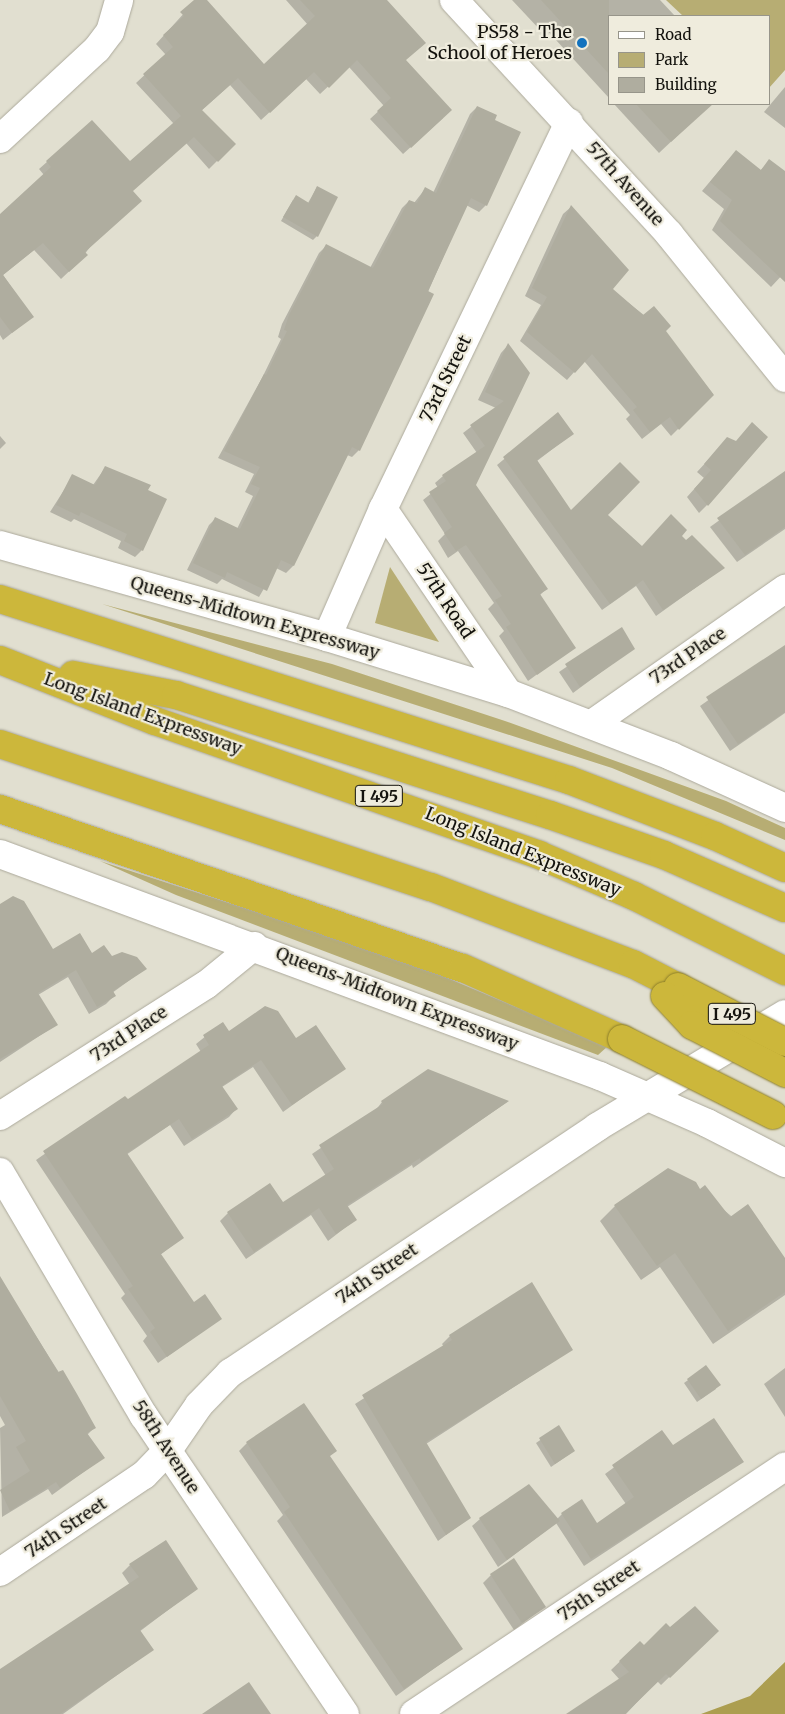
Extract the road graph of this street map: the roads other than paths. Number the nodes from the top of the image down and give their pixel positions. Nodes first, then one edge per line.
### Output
1 (119, 0) edge
2 (454, 0) edge
3 (569, 122) junction
4 (0, 139) edge
5 (784, 373) edge
6 (383, 509) junction
7 (0, 546) edge
8 (785, 589) edge
9 (0, 599) edge
10 (327, 637) junction
11 (5, 662) edge
12 (508, 693) junction
13 (592, 724) junction
14 (0, 744) edge
15 (785, 808) edge
16 (0, 809) edge
17 (0, 854) edge
18 (785, 868) edge
19 (785, 908) edge
20 (254, 946) junction
21 (785, 970) edge
22 (672, 992) junction
23 (785, 1014) edge
24 (785, 1042) edge
25 (785, 1073) edge
26 (647, 1096) junction
27 (0, 1116) edge
28 (779, 1118) edge
29 (785, 1163) edge
30 (0, 1172) edge
31 (168, 1450) junction
32 (785, 1467) edge
33 (0, 1572) edge
34 (345, 1714) edge
35 (414, 1714) edge

1 - 4 street
2 - 3 street, 57th Avenue
3 - 5 street, 57th Avenue
3 - 6 street, 73rd Street
6 - 10 street, 73rd Street
6 - 12 street, 57th Road
7 - 10 street, Queens-Midtown Expressway
8 - 13 street, 73rd Place
9 - 18 highway
10 - 12 street, Queens-Midtown Expressway
11 - 19 highway
11 - 21 highway, Long Island Expressway / I 495
12 - 13 street, Queens-Midtown Expressway
13 - 15 street, Queens-Midtown Expressway
14 - 22 highway, I 495
16 - 28 highway, bridge
17 - 20 street, Queens-Midtown Expressway
20 - 26 street, Queens-Midtown Expressway
20 - 27 street, 73rd Place
22 - 24 highway, I 495, bridge
22 - 25 highway, bridge
23 - 26 street, 74th Street
26 - 29 street, Queens-Midtown Expressway
26 - 31 street, 74th Street
30 - 31 street, 58th Avenue
31 - 33 street, 74th Street
31 - 34 street, 58th Avenue
32 - 35 street, 75th Street

